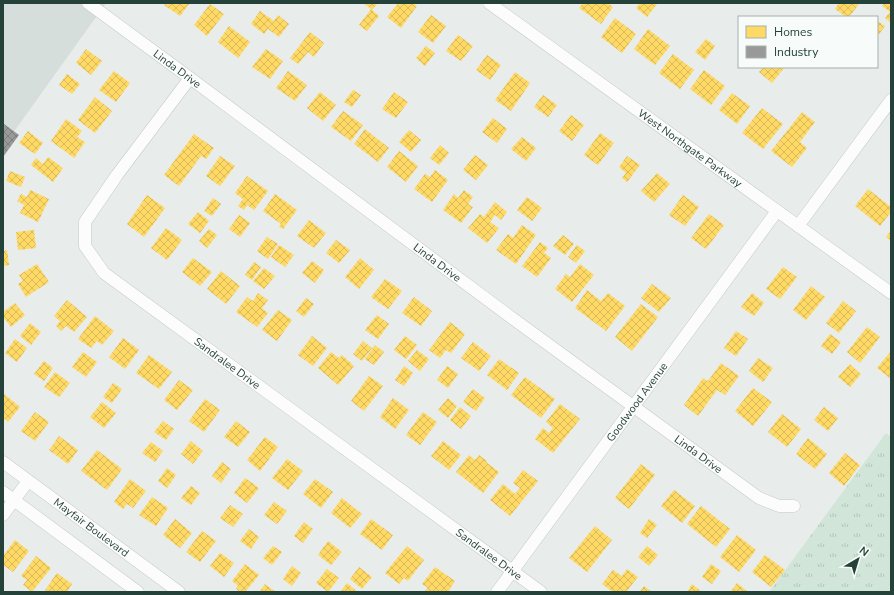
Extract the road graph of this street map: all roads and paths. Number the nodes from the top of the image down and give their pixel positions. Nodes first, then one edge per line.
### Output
1 (88, 3) edge
2 (489, 3) edge
3 (190, 78) junction
4 (891, 100) edge
5 (777, 211) junction
6 (798, 226) junction
7 (891, 293) edge
8 (633, 406) junction
9 (3, 462) edge
10 (28, 481) junction
11 (3, 492) edge
12 (14, 500) junction
13 (794, 506) dead end
14 (3, 515) edge
15 (512, 571) junction
16 (138, 592) edge
17 (179, 592) edge
18 (497, 592) edge
19 (540, 592) edge

1 - 3 street, Linda Drive
2 - 5 street, West Northgate Parkway
3 - 8 street, Linda Drive
3 - 15 street, Sandralee Drive
4 - 6 street
5 - 6 street, West Northgate Parkway
5 - 8 street, Goodwood Avenue
6 - 7 street, West Northgate Parkway
8 - 13 street, Linda Drive
8 - 15 street, Goodwood Avenue
9 - 10 street, Mayfair Boulevard
10 - 12 street
10 - 17 street, Mayfair Boulevard
11 - 12 street
12 - 14 street
12 - 16 street
15 - 18 street, Goodwood Avenue
15 - 19 street, Sandralee Drive

